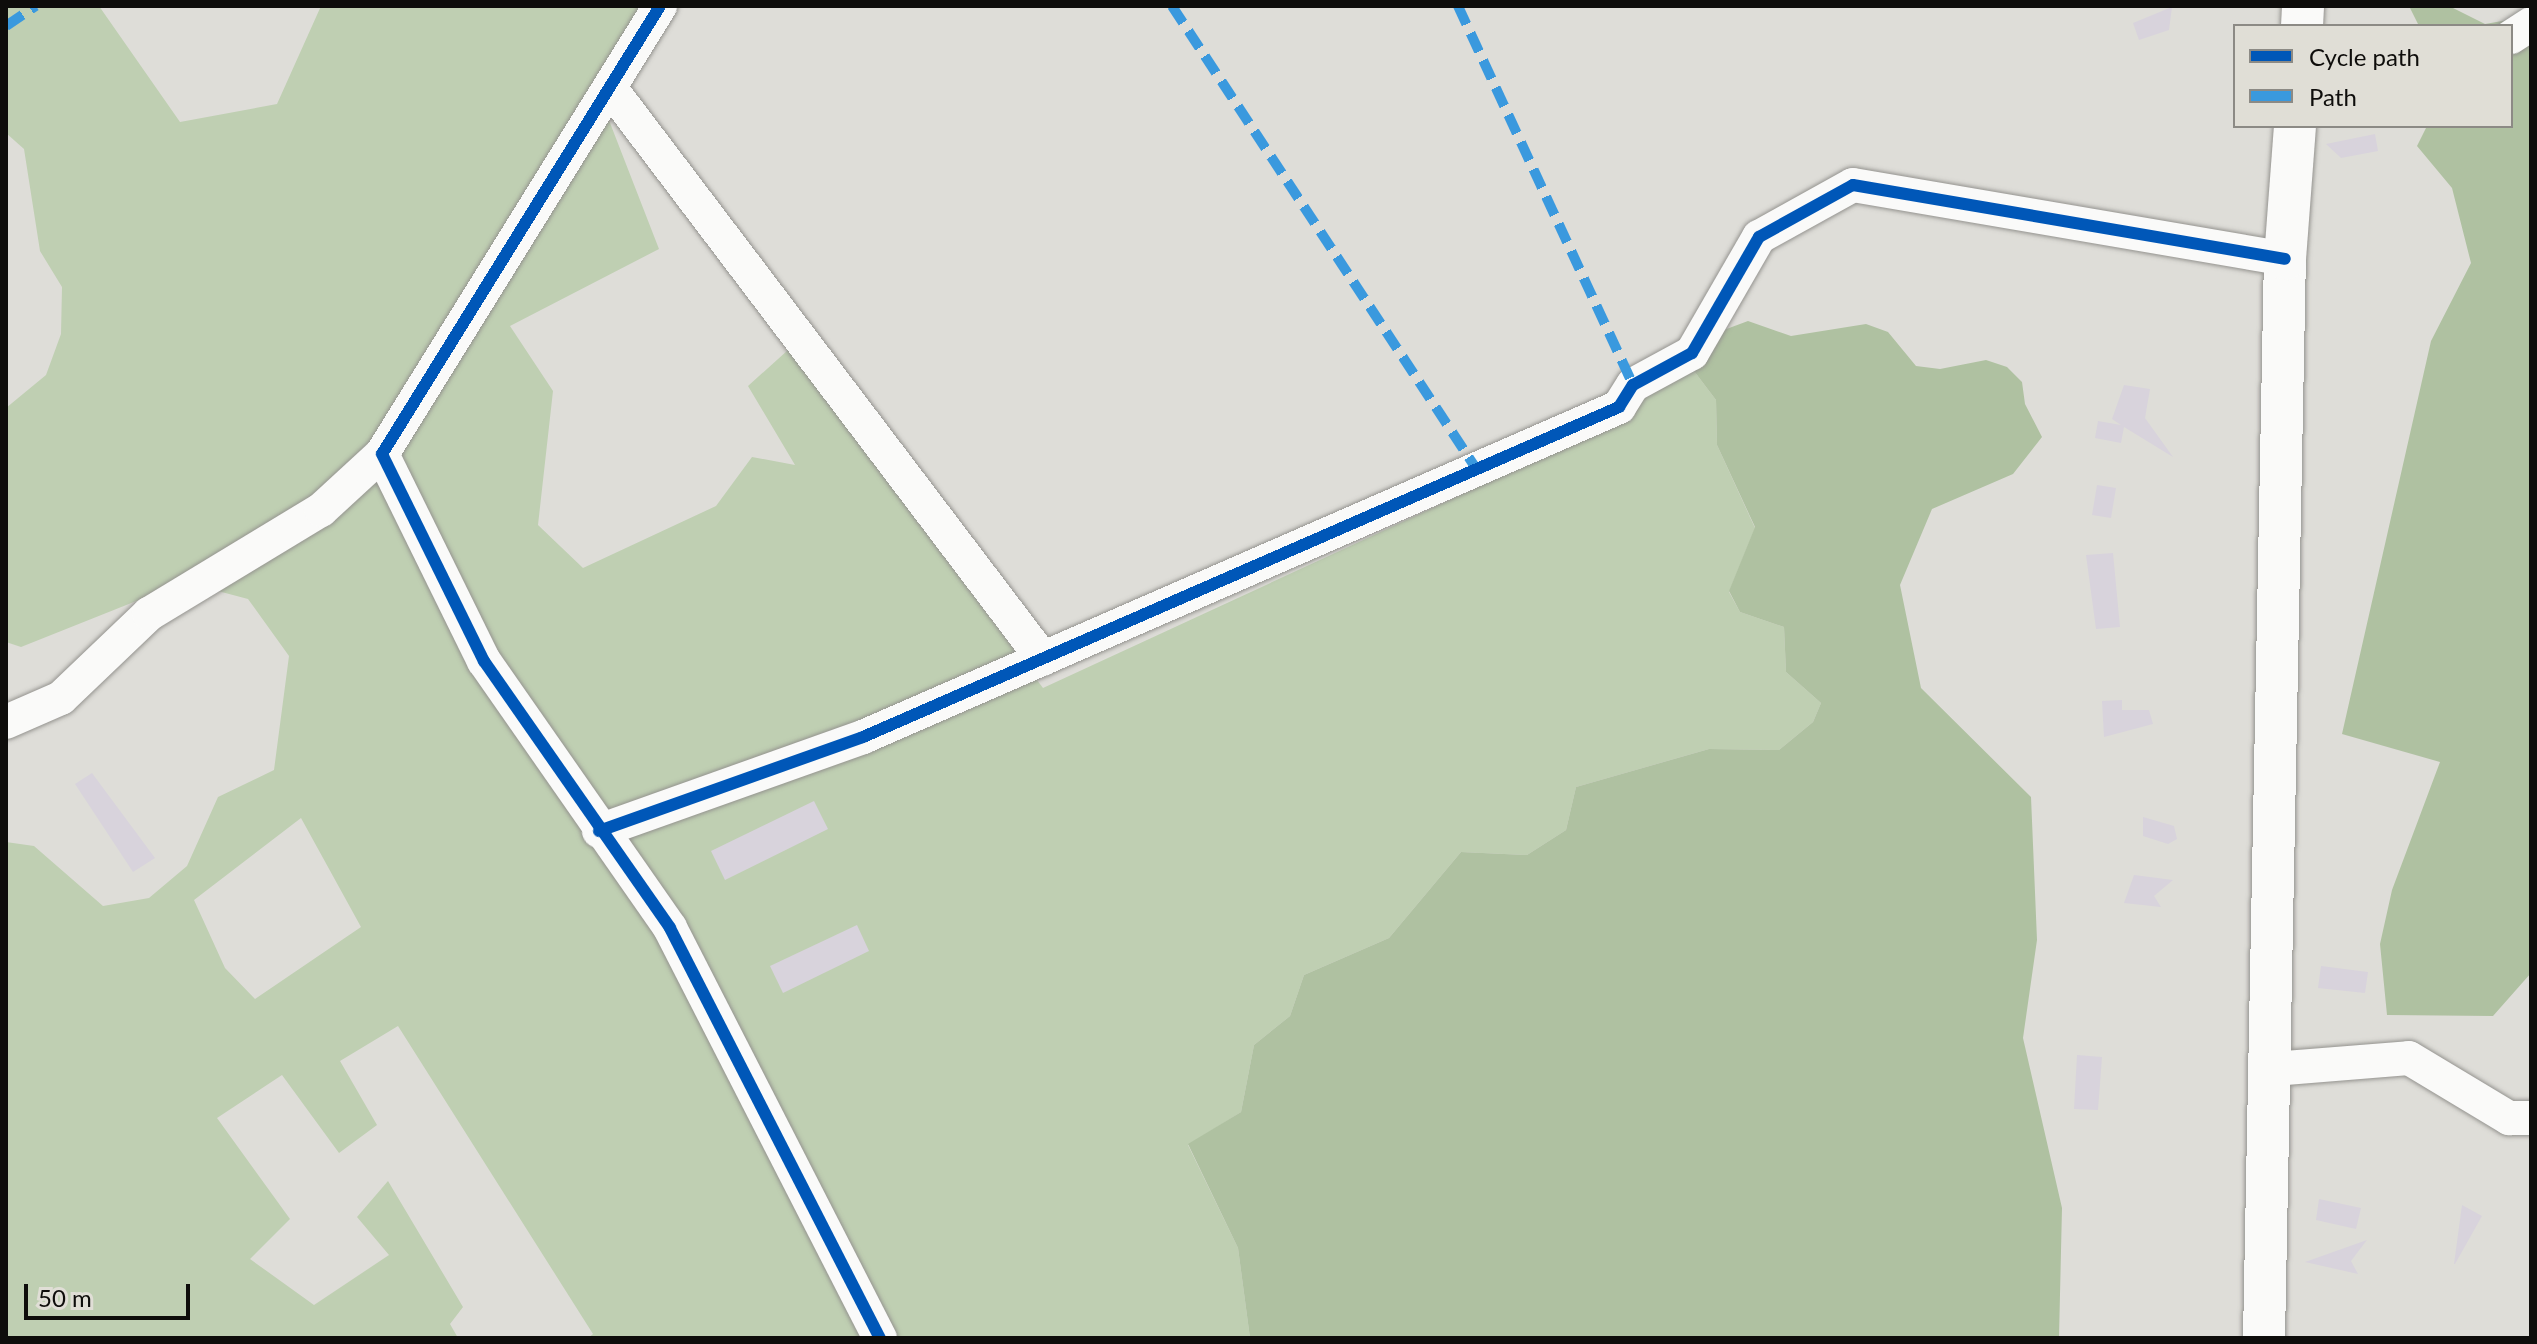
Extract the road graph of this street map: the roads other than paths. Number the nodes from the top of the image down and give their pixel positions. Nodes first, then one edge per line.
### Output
1 (660, 6) edge
2 (2531, 24) edge
3 (2513, 36) edge
4 (611, 89) junction
5 (2302, 133) edge
6 (2285, 259) junction
7 (382, 454) junction
8 (1043, 659) junction
9 (61, 698) junction
10 (6, 722) edge
11 (6, 738) edge
12 (599, 831) junction
13 (2273, 1069) junction
14 (2531, 1118) edge
15 (880, 1338) edge
16 (2264, 1338) edge

1 - 4 street
2 - 3 street
4 - 7 street
4 - 8 street
5 - 6 main road
6 - 8 street
6 - 13 main road
7 - 9 street
7 - 12 street
8 - 12 street
9 - 10 street
9 - 11 street
12 - 15 street
13 - 14 street
13 - 16 main road

